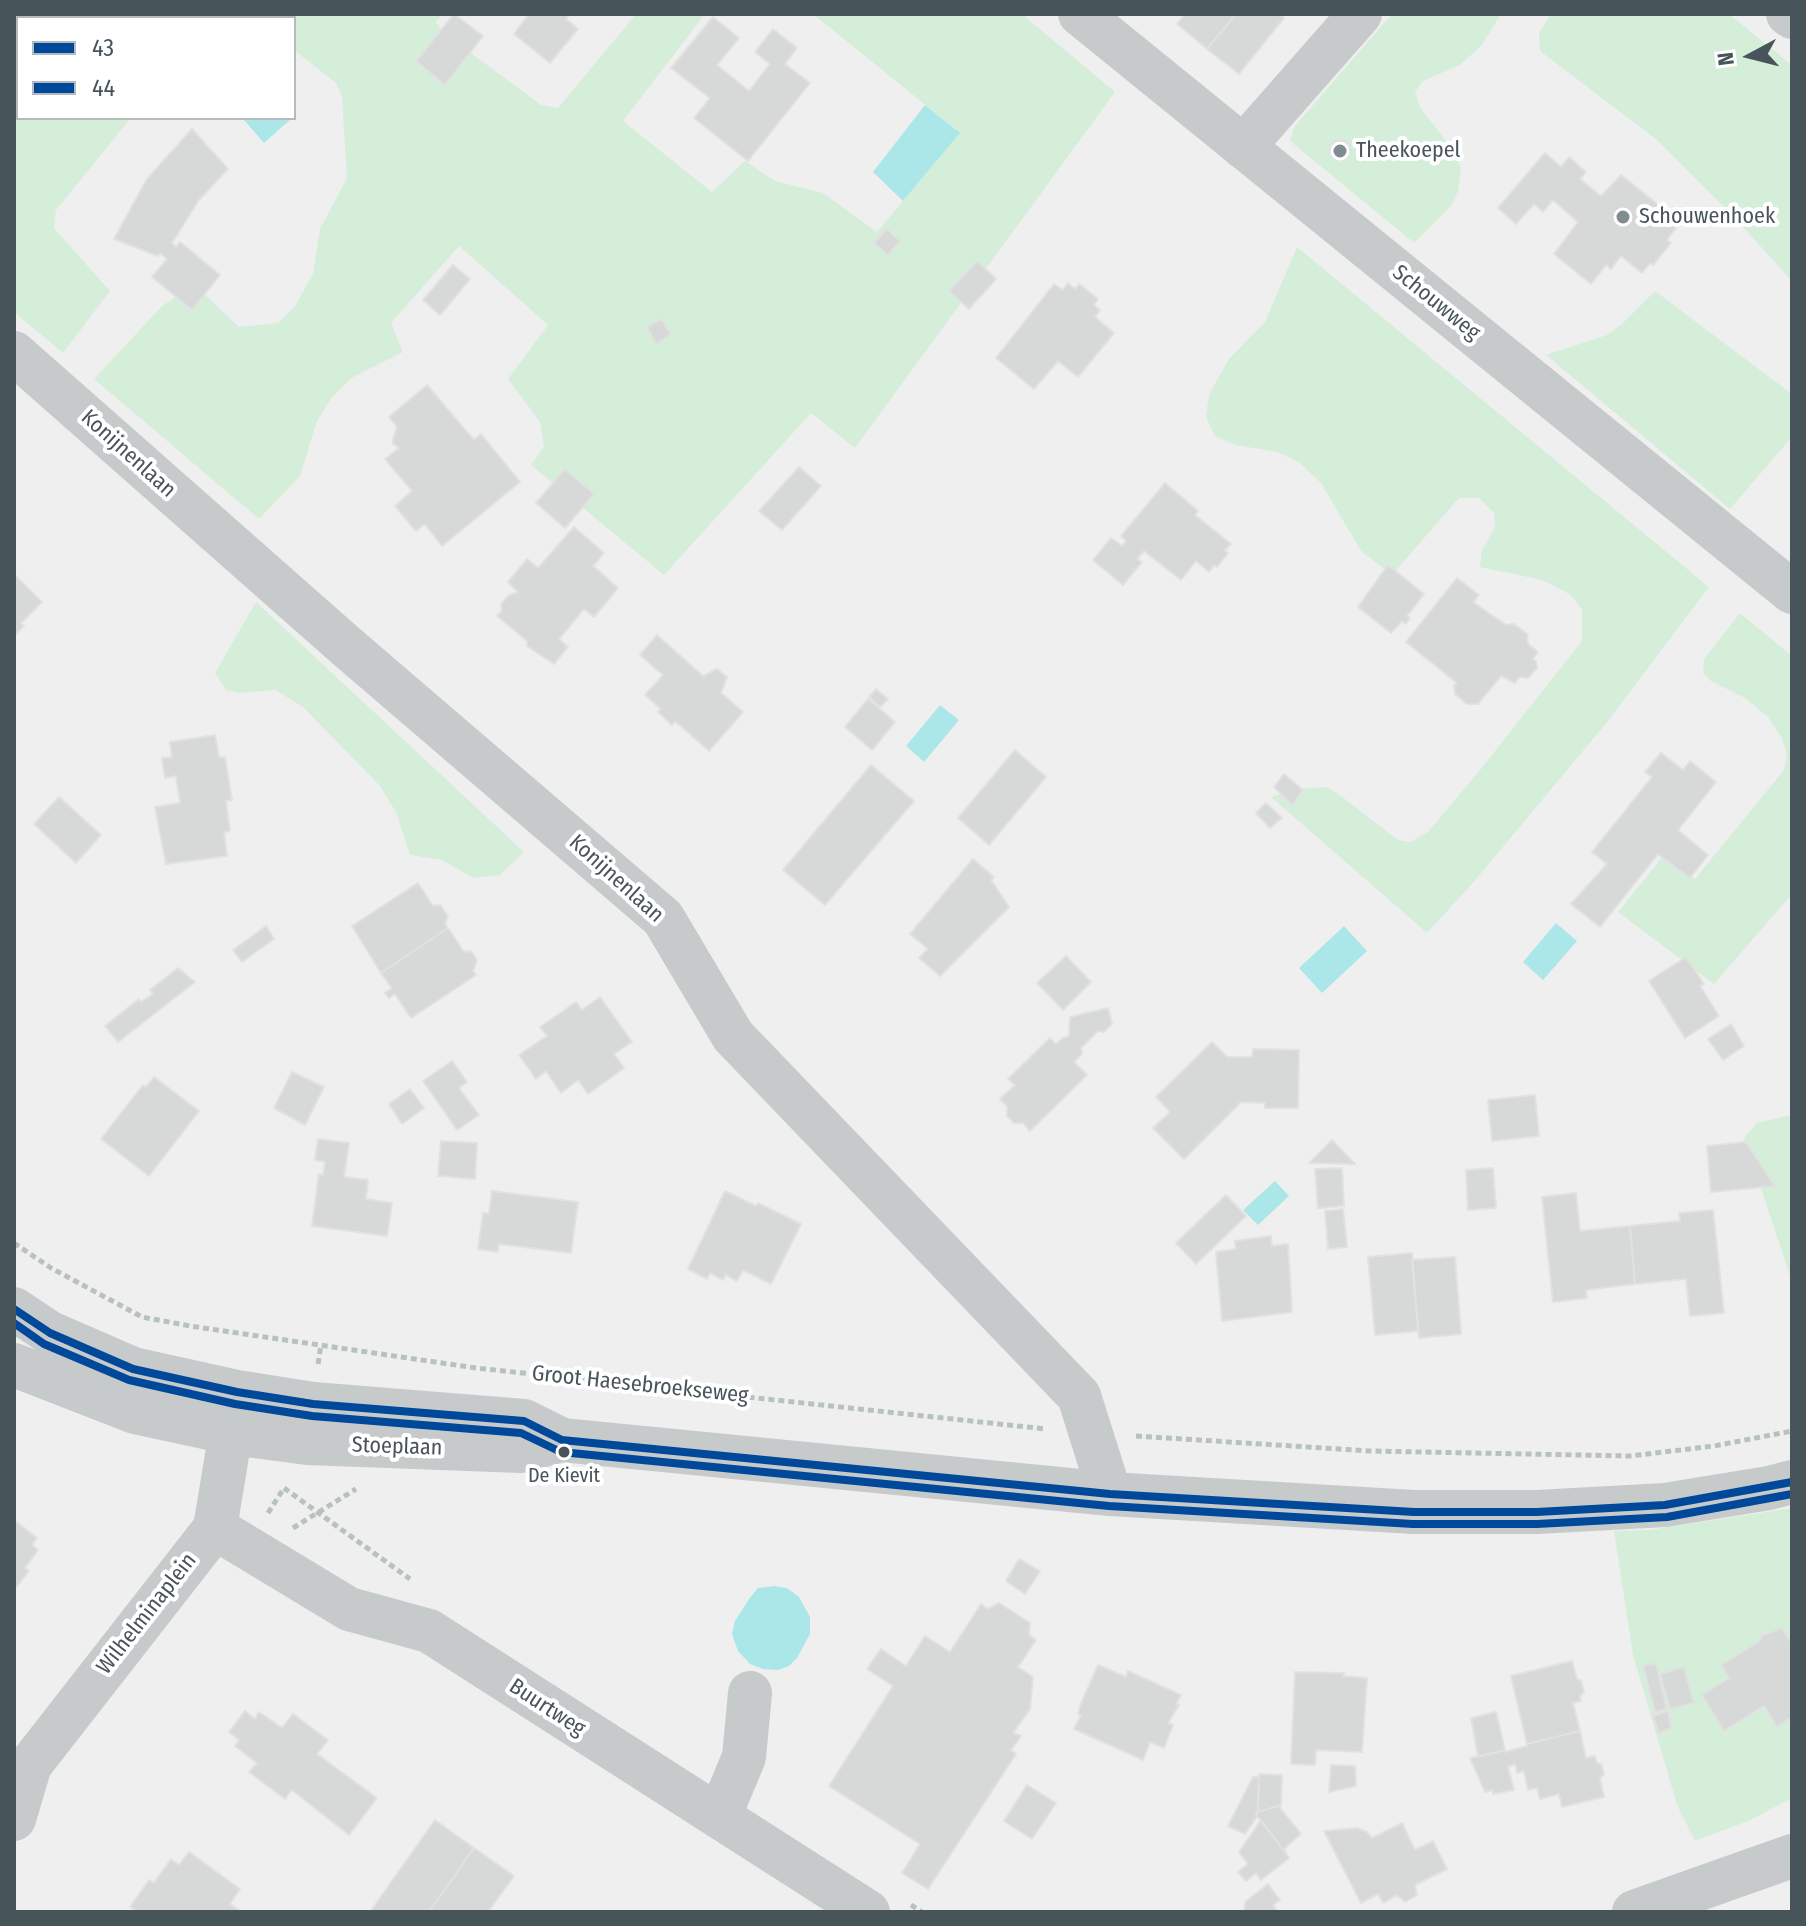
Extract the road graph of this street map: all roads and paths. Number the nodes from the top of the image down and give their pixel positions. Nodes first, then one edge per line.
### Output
1 (1080, 14) edge
2 (1360, 14) edge
3 (1243, 147) junction
4 (14, 353) edge
5 (1792, 592) edge
6 (14, 1243) edge
7 (14, 1309) edge
8 (14, 1365) edge
9 (234, 1413) junction
10 (1792, 1431) edge
11 (1091, 1434) junction
12 (367, 1482) dead end
13 (1792, 1482) edge
14 (1110, 1494) junction
15 (215, 1528) junction
16 (268, 1560) junction
17 (750, 1693) dead end
18 (22, 1770) edge
19 (719, 1817) junction
20 (14, 1819) edge
21 (1792, 1856) edge
22 (868, 1912) edge
23 (1634, 1912) edge

1 - 3 street, Schouwweg
2 - 3 street
3 - 5 street, Schouwweg
4 - 11 street, Konijnenlaan
6 - 11 path, Groot Haesebroekseweg
7 - 9 street
8 - 9 street
9 - 14 street, Stoeplaan
9 - 15 street, Wilhelminaplein
10 - 11 path, Groot Haesebroekseweg
11 - 14 street, Konijnenlaan
12 - 16 path
13 - 14 street, Stoeplaan
15 - 16 street, Buurtweg
15 - 18 street, Wilhelminaplein
16 - 19 street, Buurtweg
17 - 19 street
18 - 20 street, Wilhelminaplein
19 - 22 street, Buurtweg
21 - 23 street

